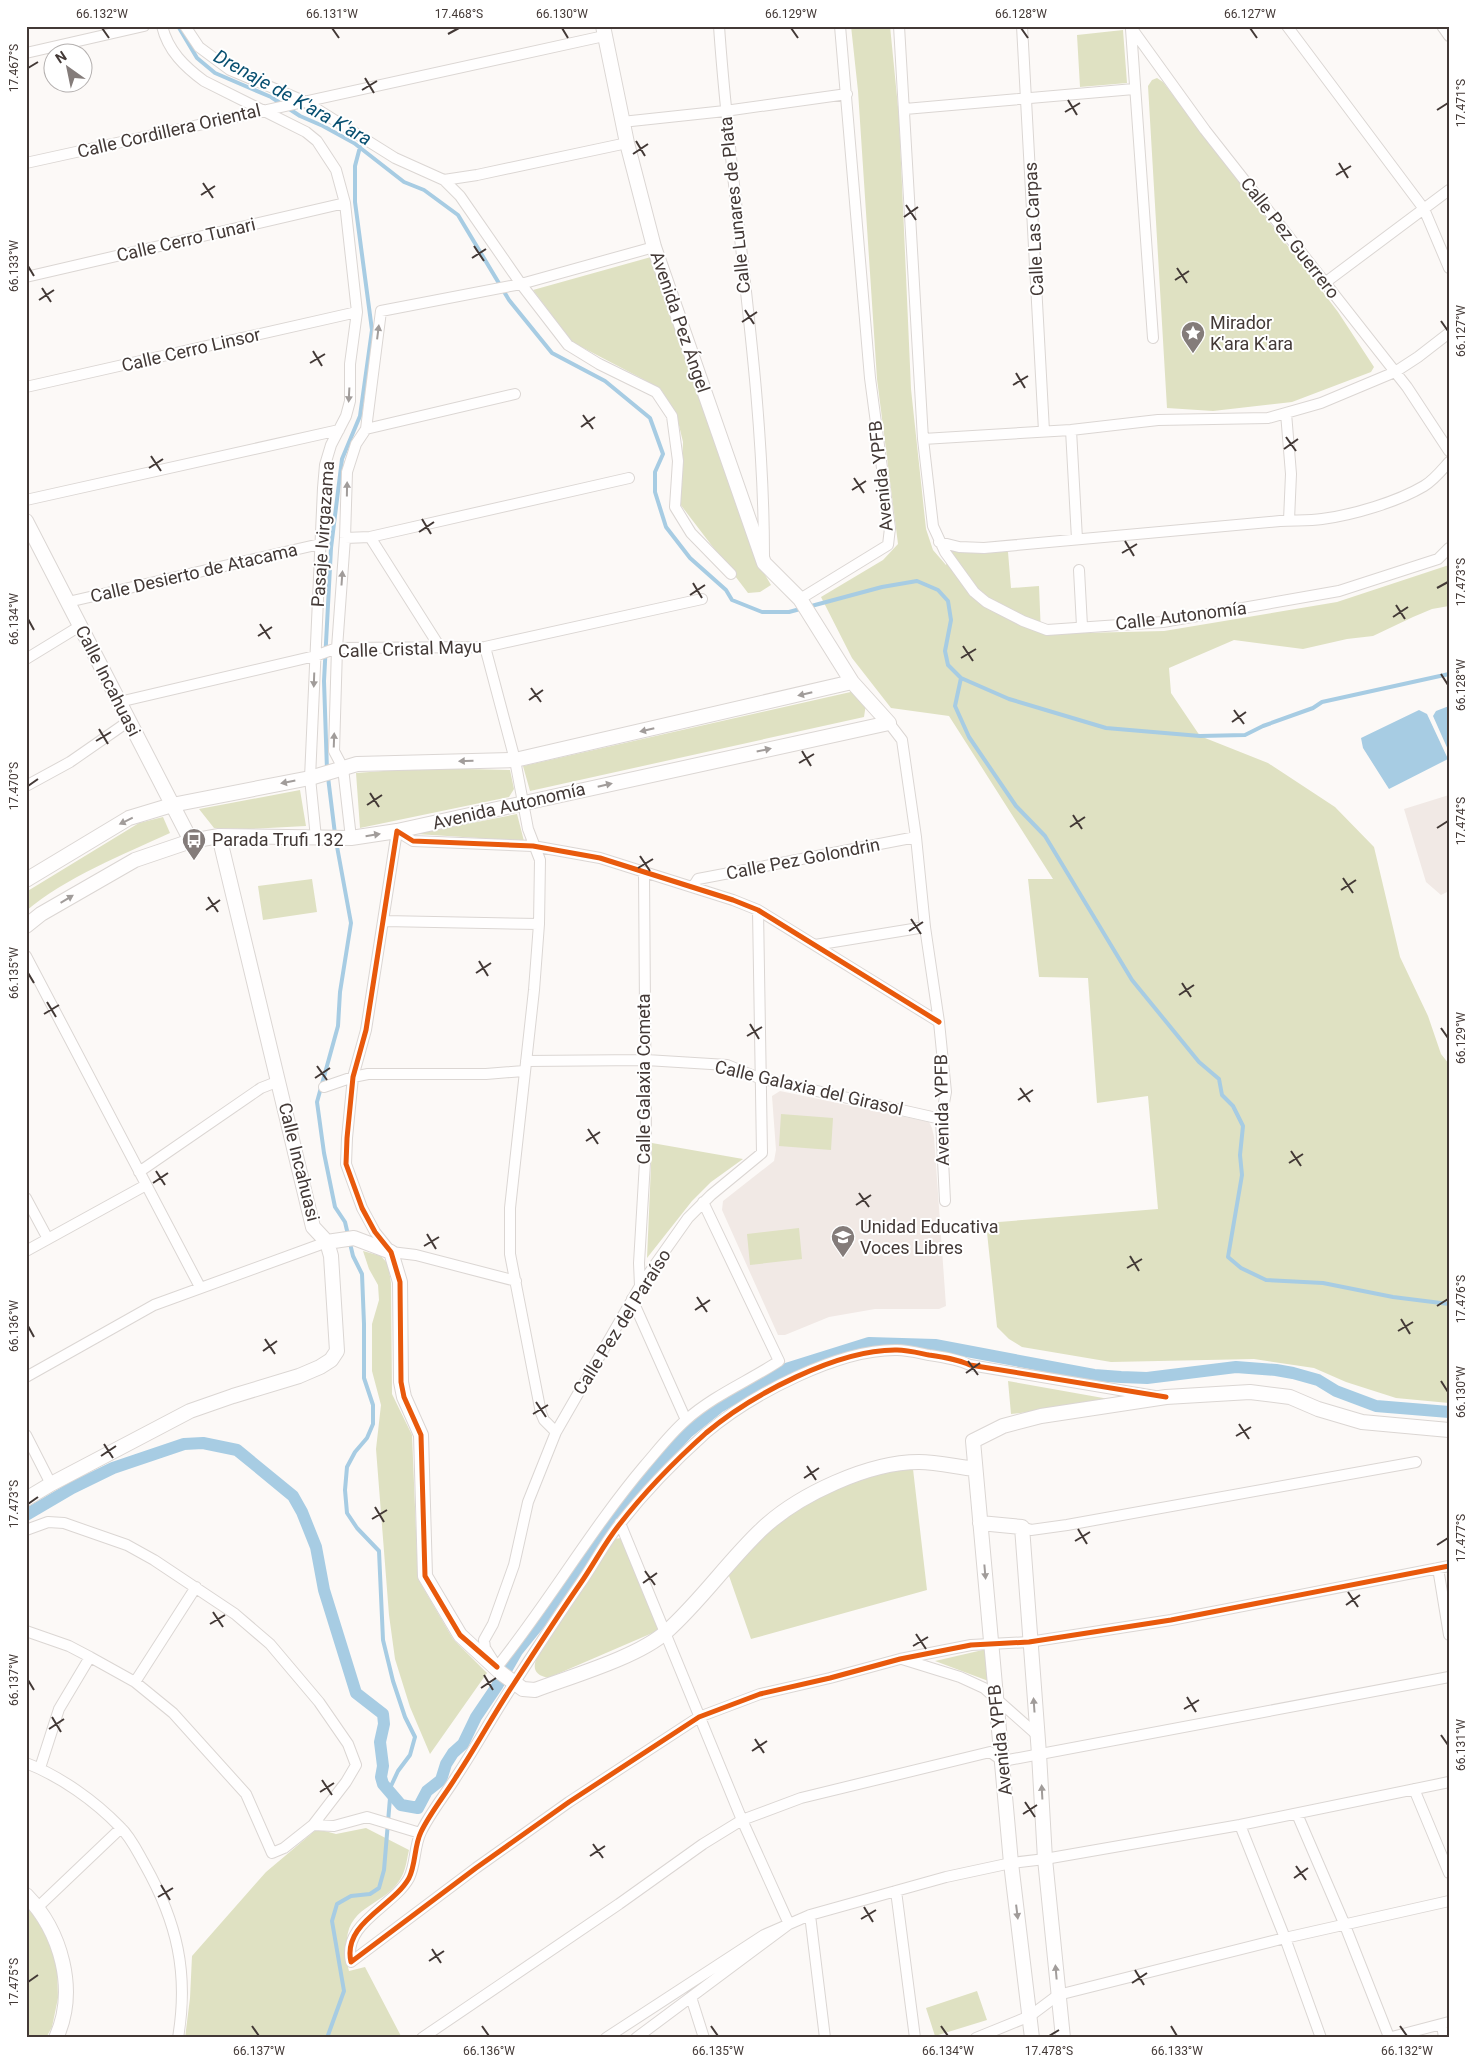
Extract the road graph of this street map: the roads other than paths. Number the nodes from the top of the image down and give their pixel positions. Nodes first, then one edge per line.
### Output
1 (144, 26) edge
2 (162, 26) edge
3 (185, 26) edge
4 (719, 26) edge
5 (840, 26) edge
6 (899, 26) edge
7 (1022, 26) edge
8 (1287, 26) edge
9 (1442, 26) edge
10 (1130, 27) edge
11 (604, 31) edge
12 (1449, 36) edge
13 (26, 53) edge
14 (1134, 89) junction
15 (847, 94) junction
16 (1027, 98) junction
17 (304, 101) junction
18 (905, 109) junction
19 (263, 110) junction
20 (725, 111) junction
21 (622, 122) junction
22 (627, 143) junction
23 (26, 163) edge
24 (444, 180) junction
25 (1449, 190) edge
26 (345, 204) junction
27 (1424, 209) junction
28 (654, 247) junction
29 (1449, 268) edge
30 (26, 277) edge
31 (1326, 282) junction
32 (521, 284) junction
33 (356, 312) junction
34 (1449, 333) edge
35 (1152, 338) dead end
36 (1395, 372) junction
37 (26, 387) edge
38 (514, 394) dead end
39 (1286, 413) junction
40 (366, 429) junction
41 (339, 430) junction
42 (1071, 430) junction
43 (1044, 431) junction
44 (923, 439) junction
45 (1449, 451) edge
46 (1449, 462) edge
47 (629, 478) dead end
48 (26, 500) edge
49 (1289, 520) junction
50 (28, 527) edge
51 (370, 537) junction
52 (345, 538) junction
53 (1077, 539) junction
54 (939, 542) junction
55 (320, 544) junction
56 (1449, 548) edge
57 (764, 563) junction
58 (1079, 570) dead end
59 (731, 574) dead end
60 (702, 598) dead end
61 (800, 599) junction
62 (68, 602) junction
63 (80, 626) junction
64 (1082, 626) junction
65 (485, 647) junction
66 (337, 648) junction
67 (440, 649) junction
68 (315, 656) junction
69 (26, 659) edge
70 (852, 682) junction
71 (119, 702) junction
72 (129, 722) junction
73 (889, 723) junction
74 (514, 760) junction
75 (343, 768) junction
76 (310, 778) junction
77 (26, 786) edge
78 (524, 803) junction
79 (172, 805) junction
80 (397, 831) junction
81 (219, 836) junction
82 (916, 837) junction
83 (316, 838) junction
84 (351, 838) junction
85 (190, 841) junction
86 (533, 846) junction
87 (644, 872) junction
88 (26, 880) edge
89 (693, 887) junction
90 (758, 910) junction
91 (384, 921) junction
92 (539, 924) junction
93 (26, 926) edge
94 (925, 927) junction
95 (814, 945) junction
96 (26, 956) edge
97 (938, 1022) junction
98 (646, 1060) junction
99 (525, 1066) junction
100 (353, 1077) junction
101 (759, 1078) junction
102 (279, 1081) junction
103 (324, 1087) dead end
104 (941, 1119) junction
105 (139, 1172) junction
106 (146, 1185) junction
107 (26, 1198) edge
108 (946, 1201) dead end
109 (703, 1202) junction
110 (48, 1238) junction
111 (341, 1240) junction
112 (26, 1251) edge
113 (391, 1252) junction
114 (516, 1281) junction
115 (640, 1286) junction
116 (200, 1287) junction
117 (632, 1299) junction
118 (26, 1377) edge
119 (1166, 1397) junction
120 (686, 1420) junction
121 (1449, 1430) edge
122 (556, 1432) junction
123 (26, 1435) edge
124 (1416, 1462) dead end
125 (975, 1469) junction
126 (51, 1484) junction
127 (26, 1499) edge
128 (620, 1523) junction
129 (980, 1523) junction
130 (1022, 1527) junction
131 (26, 1530) edge
132 (1449, 1566) edge
133 (1438, 1568) junction
134 (196, 1586) junction
135 (26, 1631) edge
136 (666, 1632) junction
137 (1449, 1635) edge
138 (1029, 1642) junction
139 (991, 1644) junction
140 (90, 1657) junction
141 (900, 1659) junction
142 (505, 1675) junction
143 (1449, 1677) edge
144 (135, 1682) junction
145 (996, 1698) junction
146 (699, 1717) junction
147 (1036, 1734) junction
148 (1039, 1754) junction
149 (1003, 1761) junction
150 (26, 1763) edge
151 (40, 1768) junction
152 (1449, 1782) edge
153 (1414, 1790) junction
154 (1297, 1814) junction
155 (742, 1820) junction
156 (313, 1824) junction
157 (1240, 1825) junction
158 (121, 1828) junction
159 (420, 1834) junction
160 (1046, 1859) junction
161 (1011, 1864) junction
162 (1449, 1873) edge
163 (896, 1891) junction
164 (26, 1895) edge
165 (1449, 1900) edge
166 (38, 1907) junction
167 (810, 1915) junction
168 (1344, 1923) junction
169 (789, 1924) junction
170 (1285, 1938) junction
171 (1058, 1995) junction
172 (691, 1997) junction
173 (1030, 2016) junction
174 (1445, 2023) edge
175 (56, 2038) edge
176 (178, 2038) edge
177 (422, 2038) edge
178 (606, 2038) edge
179 (636, 2038) edge
180 (704, 2038) edge
181 (825, 2038) edge
182 (915, 2038) edge
183 (976, 2038) edge
184 (1032, 2038) edge
185 (1063, 2038) edge
186 (1321, 2038) edge
187 (1389, 2038) edge
188 (1444, 2038) edge

1 - 13 street
2 - 19 street, Pasaje Ivirgazama
3 - 17 street
4 - 20 street, Calle Lunares de Plata
5 - 15 street, Avenida YPFB
6 - 18 street
7 - 16 street, Calle Las Carpas
8 - 27 street
9 - 12 street
10 - 14 street
10 - 31 street, Calle Pez Guerrero
11 - 17 street, Calle Cordillera Oriental
11 - 21 street, Avenida Pez Ángel
14 - 16 street
14 - 35 street
15 - 20 street
15 - 61 street, Avenida YPFB
16 - 18 street
16 - 43 street, Calle Las Carpas
17 - 19 street, Calle Cordillera Oriental
17 - 24 street
18 - 44 street
19 - 23 street, Calle Cordillera Oriental
19 - 26 street, Pasaje Ivirgazama
20 - 21 street
20 - 57 street, Calle Lunares de Plata
21 - 22 street, Avenida Pez Ángel
22 - 24 street
22 - 28 street, Avenida Pez Ángel
24 - 32 street
25 - 27 street
26 - 30 street, Calle Cerro Tunari
26 - 33 street, Pasaje Ivirgazama
27 - 29 street
27 - 31 street
28 - 32 street
28 - 57 street, Avenida Pez Ángel
31 - 36 street, Calle Pez Guerrero
40 -> 32 street, Pasaje Ivirgazama
32 - 59 street
33 - 37 street, Calle Cerro Linsor
33 -> 41 street, Pasaje Ivirgazama
34 - 36 street
36 - 39 street
36 - 45 street, Calle Pez Guerrero
38 - 40 street
39 - 42 street
39 - 49 street
52 -> 40 street, Pasaje Ivirgazama
41 - 48 street
41 - 55 street, Pasaje Ivirgazama
42 - 43 street
42 - 53 street
43 - 44 street
44 - 54 street
46 - 49 street
47 - 51 street
49 - 53 street
50 - 62 street, Calle Incahuasi
51 - 52 street
51 - 67 street
66 -> 52 street, Pasaje Ivirgazama
53 - 54 street
54 - 64 street, Calle Autonomía
55 - 62 street, Calle Desierto de Atacama
55 - 68 street, Pasaje Ivirgazama
56 - 64 street, Calle Autonomía
57 - 61 street, Avenida Pez Ángel
58 - 64 street
60 - 65 street, Calle Cristal Mayu
61 - 70 street, Avenida YPFB
62 - 63 street, Calle Incahuasi
63 - 69 street, Calle Desierto de Atacama
63 - 71 street, Calle Incahuasi
65 - 67 street, Calle Cristal Mayu
65 - 74 street
66 - 67 street, Calle Cristal Mayu
66 - 68 street, Calle Cristal Mayu
75 -> 66 street, Pasaje Ivirgazama
68 - 71 street, Calle Cristal Mayu
68 -> 76 street, Pasaje Ivirgazama
70 - 73 street, Avenida YPFB
70 -> 74 street
71 - 72 street, Calle Incahuasi
72 - 77 street
72 - 79 street, Calle Incahuasi
78 -> 73 street, Avenida Autonomía
73 - 82 street, Avenida YPFB
74 -> 75 street
74 - 78 street
75 - 76 street
75 - 84 street, Pasaje Ivirgazama
76 -> 79 street
76 - 83 street, Pasaje Ivirgazama
78 - 80 street, Avenida Autonomía
78 - 86 street
79 - 85 street, Calle Incahuasi
79 -> 88 street
84 -> 80 street, Avenida Autonomía
80 - 86 street
80 - 91 street
81 - 83 street, Avenida Autonomía
81 - 85 street, Avenida Autonomía
81 - 102 street, Calle Incahuasi
82 - 89 street, Calle Pez Golondrin
82 - 94 street, Avenida YPFB
83 - 84 street, Avenida Autonomía
93 -> 85 street, Avenida Autonomía
86 - 87 street
86 - 92 street
87 - 89 street
87 - 98 street, Calle Galaxia Cometa
89 - 90 street
90 - 95 street
90 - 101 street, Calle Pez del Paraíso
91 - 92 street
91 - 100 street
92 - 99 street
94 - 95 street
94 - 97 street, Avenida YPFB
95 - 97 street
96 - 105 street
97 - 104 street, Avenida YPFB
98 - 99 street, Calle Galaxia del Girasol
98 - 101 street, Calle Galaxia del Girasol
98 - 115 street, Calle Galaxia Cometa
99 - 100 street, Calle Galaxia del Girasol
99 - 114 street
100 - 103 street, Calle Galaxia del Girasol
100 - 113 street
101 - 104 street, Calle Galaxia del Girasol
101 - 109 street, Calle Pez del Paraíso
102 - 105 street
102 - 111 street, Calle Incahuasi
104 - 108 street, Avenida YPFB
105 - 106 street
106 - 110 street
106 - 116 street
107 - 110 street
109 - 115 street, Calle Pez del Paraíso
109 - 120 street
110 - 112 street
111 - 113 street
111 - 116 street
111 - 126 street, Calle Incahuasi
113 - 114 street
113 - 142 street
114 - 122 street
115 - 117 street, Calle Pez del Paraíso
116 - 118 street
117 - 120 street
117 - 122 street, Calle Pez del Paraíso
119 - 121 street
119 - 125 street, Avenida YPFB
119 - 128 street
120 - 142 street
122 - 142 street, Calle Pez del Paraíso
123 - 126 street
124 - 130 street
125 - 129 street, Avenida YPFB
125 - 136 street
126 - 127 street, Calle Incahuasi
128 - 136 street
128 - 142 street
129 - 130 street
129 -> 139 street, Avenida YPFB
130 - 138 street, Avenida YPFB
131 - 134 street
132 - 133 street
133 - 137 street
133 - 138 street
134 - 144 street
134 - 156 street
135 - 140 street
136 - 142 street
136 - 146 street
138 - 139 street
147 -> 138 street, Avenida YPFB
139 - 141 street
139 - 145 street, Avenida YPFB
140 - 144 street
140 - 151 street
141 - 145 street
141 - 146 street
142 - 159 street
143 - 148 street
144 - 156 street
145 - 147 street
145 - 149 street, Avenida YPFB
146 - 155 street
146 - 159 street
147 - 148 street, Avenida YPFB
148 - 149 street
160 -> 148 street, Avenida YPFB
149 - 155 street
149 - 161 street, Avenida YPFB
150 - 151 street
151 - 158 street
152 - 153 street
153 - 154 street
153 - 162 street
154 - 157 street
154 - 168 street
155 - 169 street
155 - 177 street
156 - 159 street
157 - 160 street
157 - 170 street
158 - 166 street
158 - 176 street
160 - 161 street
171 -> 160 street, Avenida YPFB
161 - 163 street
161 -> 173 street, Avenida YPFB
163 - 167 street
163 - 182 street
164 - 166 street
165 - 168 street
166 - 175 street
167 - 169 street
167 - 181 street
168 - 170 street
168 - 187 street
169 - 172 street
169 - 178 street
170 - 171 street
170 - 186 street
171 - 173 street
171 - 185 street, Avenida YPFB
172 - 179 street
172 - 180 street
173 - 183 street
173 - 184 street, Avenida YPFB
174 - 187 street
174 - 188 street

